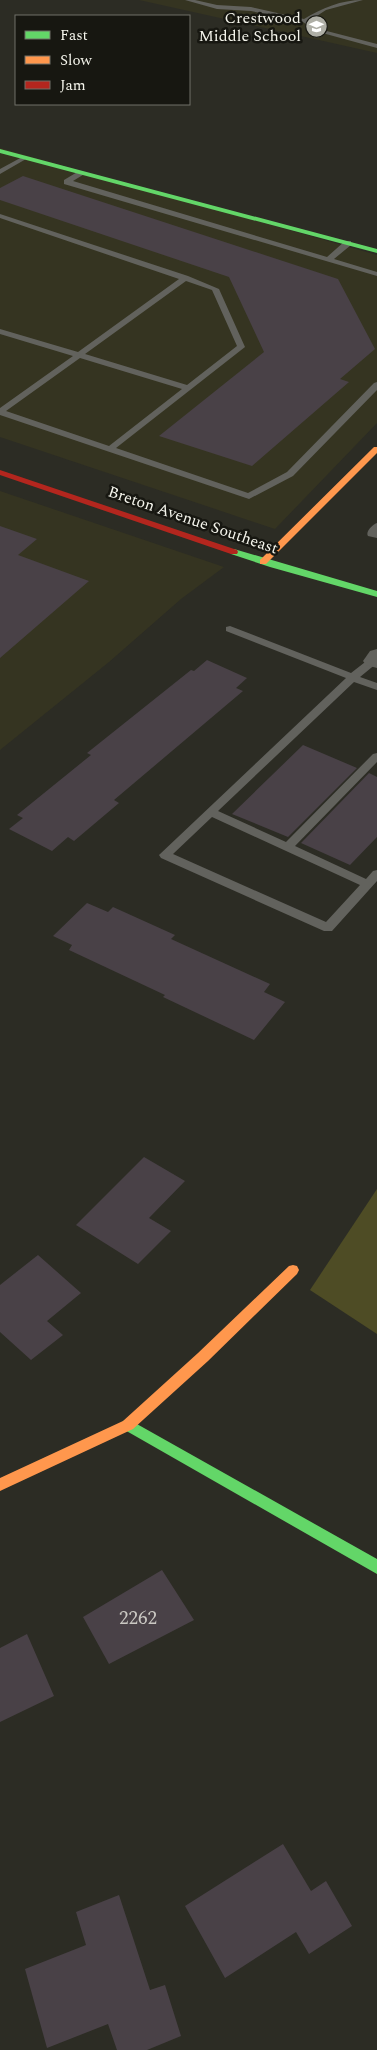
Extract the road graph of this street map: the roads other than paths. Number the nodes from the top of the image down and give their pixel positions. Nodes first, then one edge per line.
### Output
1 (188, 0) edge
2 (360, 0) edge
3 (305, 21) junction
4 (377, 46) edge
5 (0, 151) edge
6 (24, 158) junction
7 (0, 172) edge
8 (82, 173) junction
9 (0, 216) edge
10 (348, 243) junction
11 (377, 251) edge
12 (328, 260) junction
13 (377, 274) edge
14 (185, 278) junction
15 (0, 331) edge
16 (79, 355) junction
17 (377, 385) edge
18 (188, 388) junction
19 (0, 412) edge
20 (110, 449) junction
21 (377, 449) edge
22 (0, 472) edge
23 (377, 526) edge
24 (377, 535) edge
25 (263, 562) junction
26 (377, 594) edge
27 (230, 629) dead end
28 (376, 659) edge
29 (352, 678) junction
30 (377, 687) edge
31 (377, 756) edge
32 (210, 812) junction
33 (288, 847) junction
34 (377, 874) edge
35 (368, 884) junction
36 (293, 1270) dead end
37 (128, 1425) junction
38 (0, 1485) edge
39 (377, 1567) edge

1 - 3 lane
2 - 3 lane
3 - 4 lane
5 - 6 street
6 - 7 lane
6 - 8 street
8 - 10 street
8 - 12 lane
9 - 14 lane
10 - 11 street
10 - 12 lane
12 - 13 lane
14 - 16 lane
14 - 18 lane
15 - 16 lane
16 - 18 lane
16 - 19 lane
17 - 20 lane
18 - 20 lane
19 - 20 lane
21 - 25 street
22 - 25 street, Breton Avenue Southeast
23 - 24 lane
25 - 26 street, Breton Avenue Southeast
27 - 29 lane
28 - 29 lane
29 - 30 lane
29 - 32 lane
31 - 33 lane
32 - 33 lane
32 - 35 lane
33 - 35 lane
34 - 35 lane
36 - 37 street
37 - 38 street
37 - 39 street

